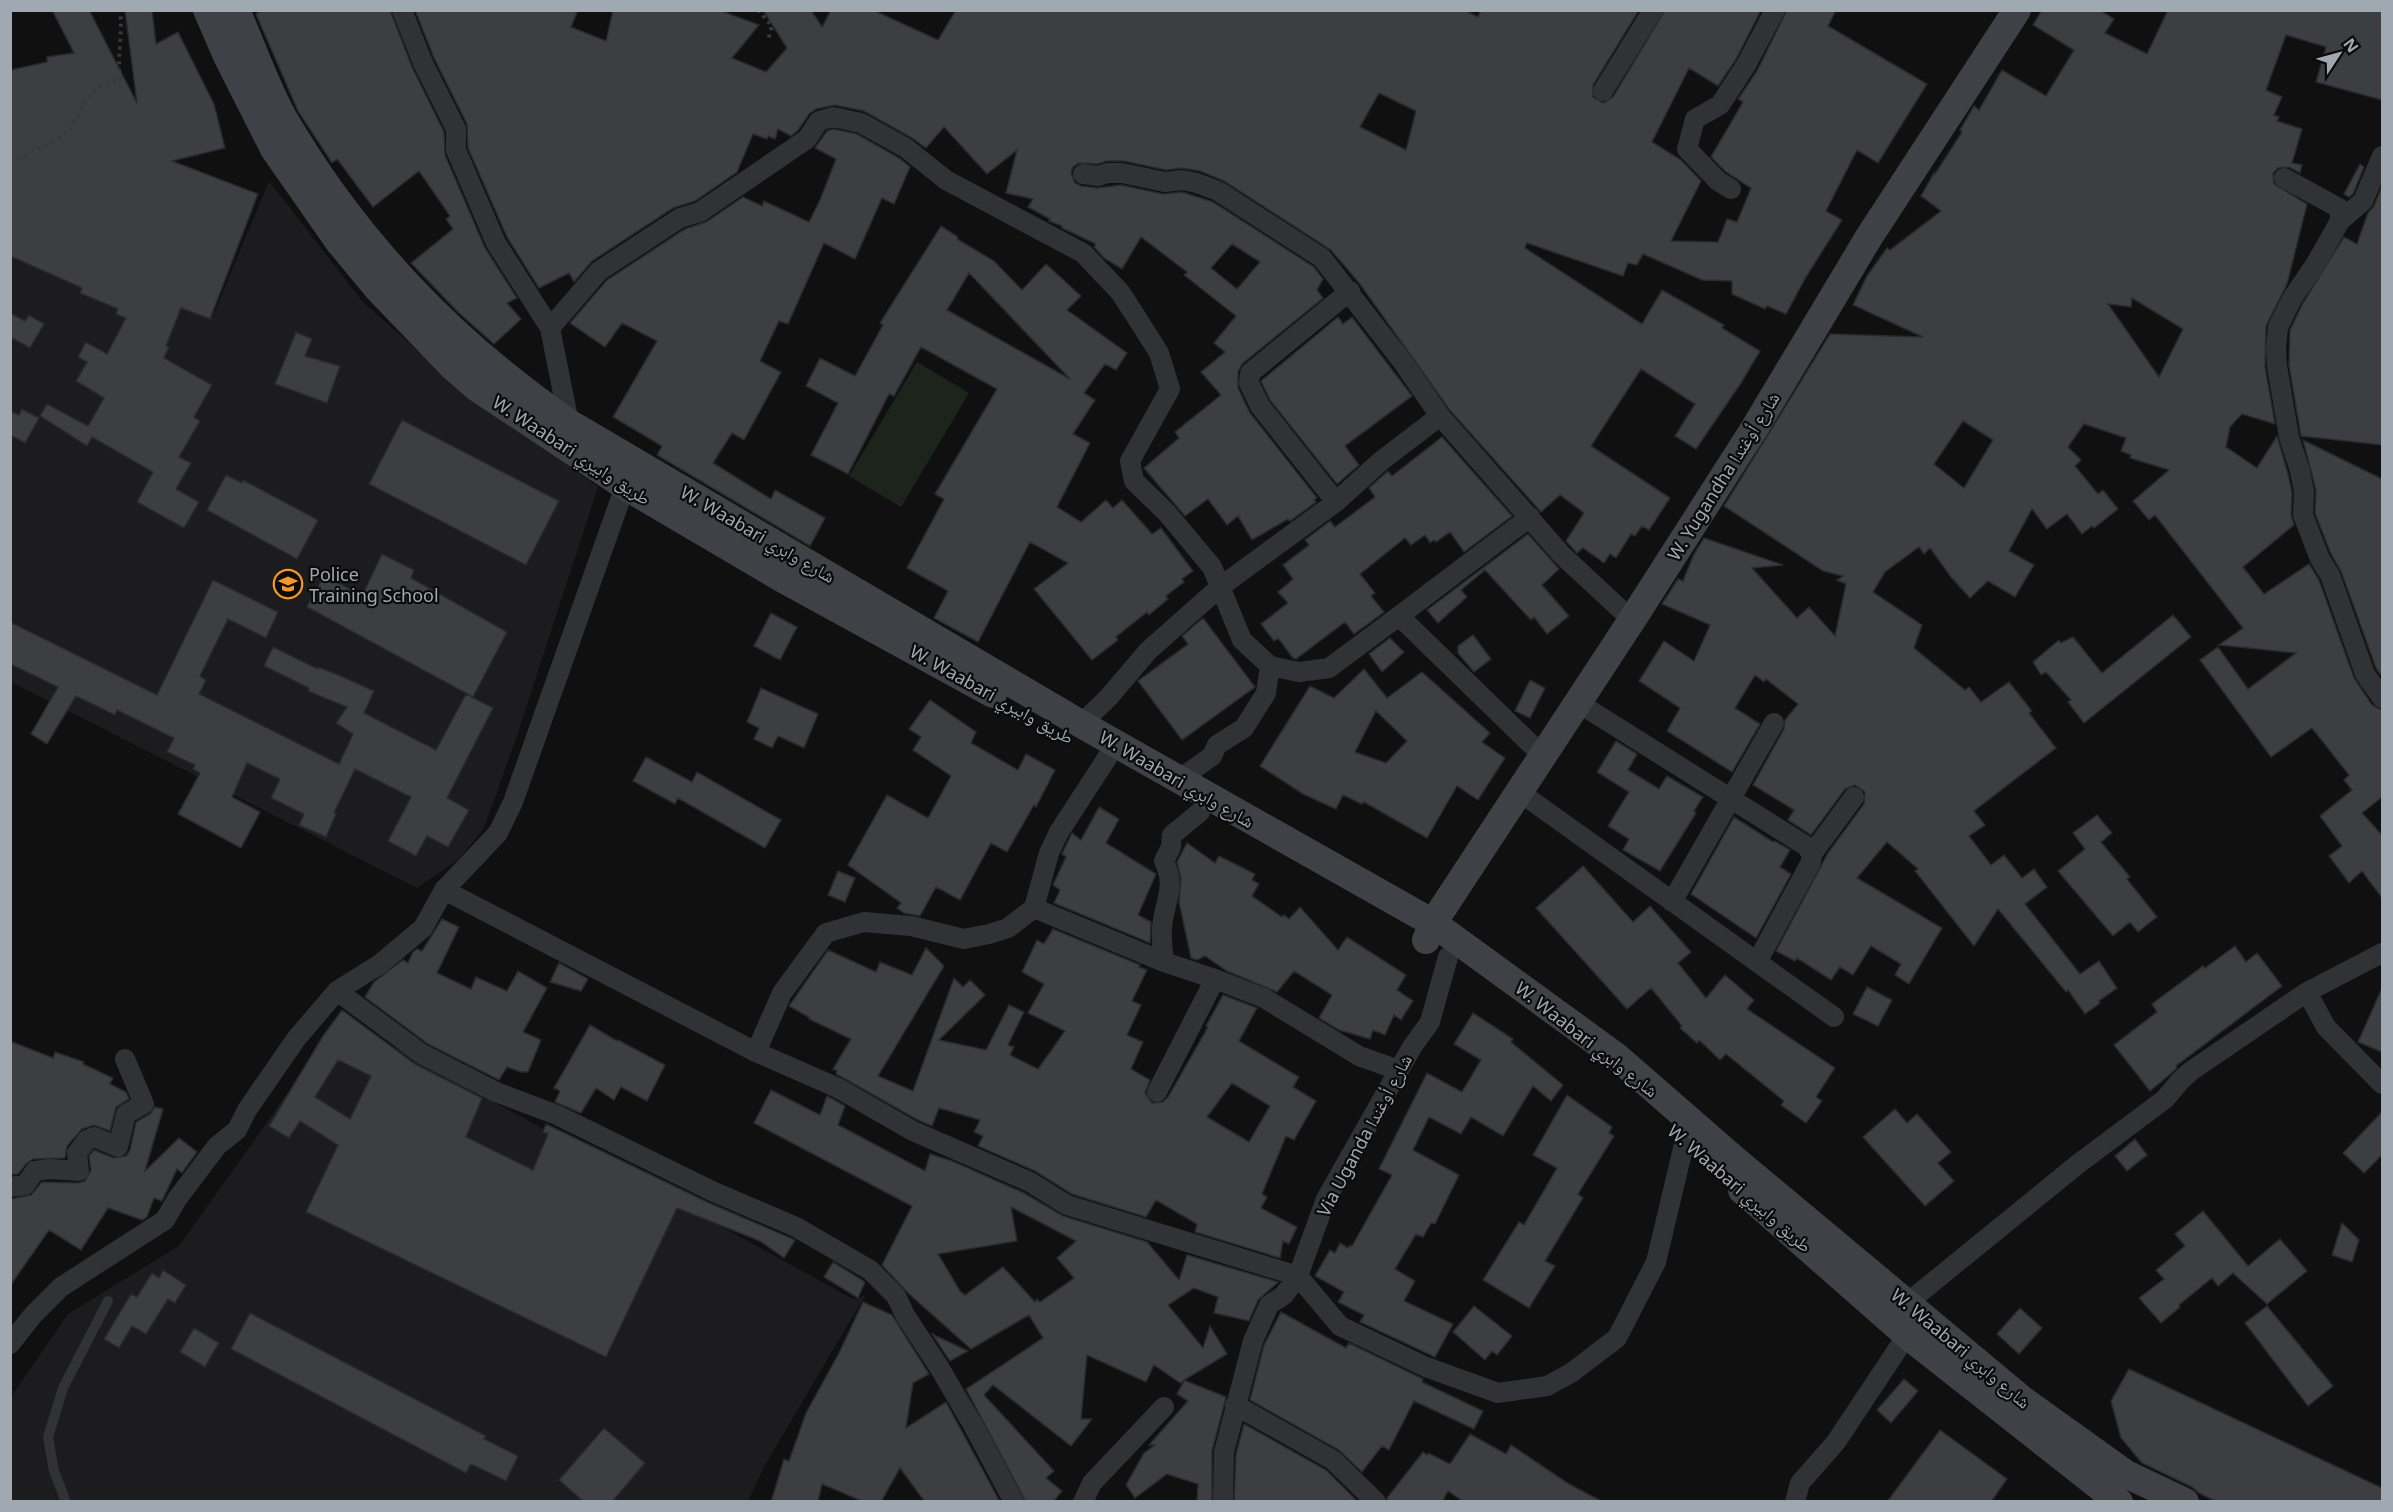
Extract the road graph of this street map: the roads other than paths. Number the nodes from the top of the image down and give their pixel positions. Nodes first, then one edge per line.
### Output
1 (207, 10) edge
2 (236, 10) edge
3 (402, 10) edge
4 (1653, 10) edge
5 (1775, 10) edge
6 (2017, 10) edge
7 (1603, 91) dead end
8 (2382, 156) edge
9 (1083, 174) dead end
10 (2284, 178) dead end
11 (1731, 189) dead end
12 (2340, 221) junction
13 (1350, 291) junction
14 (550, 328) junction
15 (1440, 416) junction
16 (569, 423) junction
17 (630, 474) junction
18 (1336, 502) junction
19 (1530, 517) junction
20 (1220, 586) junction
21 (1399, 616) junction
22 (1632, 620) junction
23 (1270, 666) junction
24 (2382, 698) edge
25 (1577, 702) junction
26 (1774, 723) dead end
27 (1081, 724) junction
28 (1542, 755) junction
29 (1107, 758) junction
30 (1178, 780) junction
31 (1518, 791) junction
32 (1854, 797) dead end
33 (1732, 799) junction
34 (1200, 812) junction
35 (1812, 854) junction
36 (444, 890) junction
37 (1672, 902) junction
38 (1034, 908) junction
39 (1435, 940) junction
40 (2382, 953) edge
41 (1164, 962) junction
42 (1757, 962) junction
43 (1215, 979) junction
44 (337, 991) junction
45 (2307, 992) junction
46 (1834, 1017) dead end
47 (756, 1052) junction
48 (125, 1059) dead end
49 (1398, 1070) junction
50 (2382, 1084) edge
51 (1157, 1092) dead end
52 (1685, 1140) junction
53 (10, 1187) edge
54 (1298, 1276) junction
55 (108, 1301) dead end
56 (1906, 1304) junction
57 (1907, 1335) junction
58 (10, 1344) edge
59 (1235, 1405) junction
60 (1164, 1407) dead end
61 (1223, 1498) dead end
62 (66, 1502) edge
63 (1014, 1502) edge
64 (1083, 1502) edge
65 (1376, 1502) edge
66 (1795, 1502) edge
67 (2119, 1502) edge
68 (2184, 1502) edge

1 - 17 main road, W. Waabari طريق وابيري
2 - 16 main road, W. Waabari شارع وابري
3 - 14 street
4 - 7 street
5 - 11 street
6 - 22 main road, W. Yugandha شارع أوغندا
8 - 12 street
9 - 13 street
10 - 12 street
12 - 24 street
13 - 15 street
13 - 18 street
14 - 16 street
14 - 20 street
15 - 18 street
15 - 19 street
16 - 17 main road, W. Waabari شارع وابري
17 - 27 main road, W. Waabari شارع وابري
17 - 29 main road, W. Waabari طريق وابيري
17 - 36 street
18 - 20 street
19 - 21 street
19 - 22 street
20 - 23 street
20 - 27 street
21 - 23 street
21 - 28 street
22 - 25 main road, W. Yugandha شارع أوغندا
23 - 30 street
25 - 28 main road, W. Yugandha شارع أوغندا
25 - 33 street
26 - 33 street
27 - 30 main road, W. Waabari شارع وابري
28 - 31 main road, W. Yugandha شارع أوغندا
29 - 34 main road, W. Waabari طريق وابيري
29 - 38 street
30 - 39 main road, W. Waabari شارع وابري
31 - 37 street
31 - 39 main road, W. Yugandha شارع أوغندا
32 - 35 street
33 - 35 street
33 - 37 street
34 - 39 main road, W. Waabari طريق وابيري
34 - 41 street
35 - 42 street
36 - 44 street
36 - 47 street
37 - 42 street
38 - 41 street
38 - 47 street
39 - 49 street, Via Uganda شارع أوغندا
39 - 52 main road, W. Waabari طريق وابيري
39 - 56 main road, W. Waabari شارع وابري
40 - 45 street
41 - 43 street
42 - 46 street
43 - 49 street
43 - 51 street
44 - 58 street
44 - 63 street
45 - 50 street
45 - 56 street
47 - 54 street
48 - 53 street
49 - 54 street, Via Uganda شارع أوغندا
52 - 54 street
52 - 57 main road, W. Waabari طريق وابيري
54 - 59 street
55 - 62 lane
56 - 68 main road, W. Waabari شارع وابري
57 - 66 street
57 - 67 main road, W. Waabari طريق وابيري
59 - 61 street
59 - 65 street
60 - 64 street

